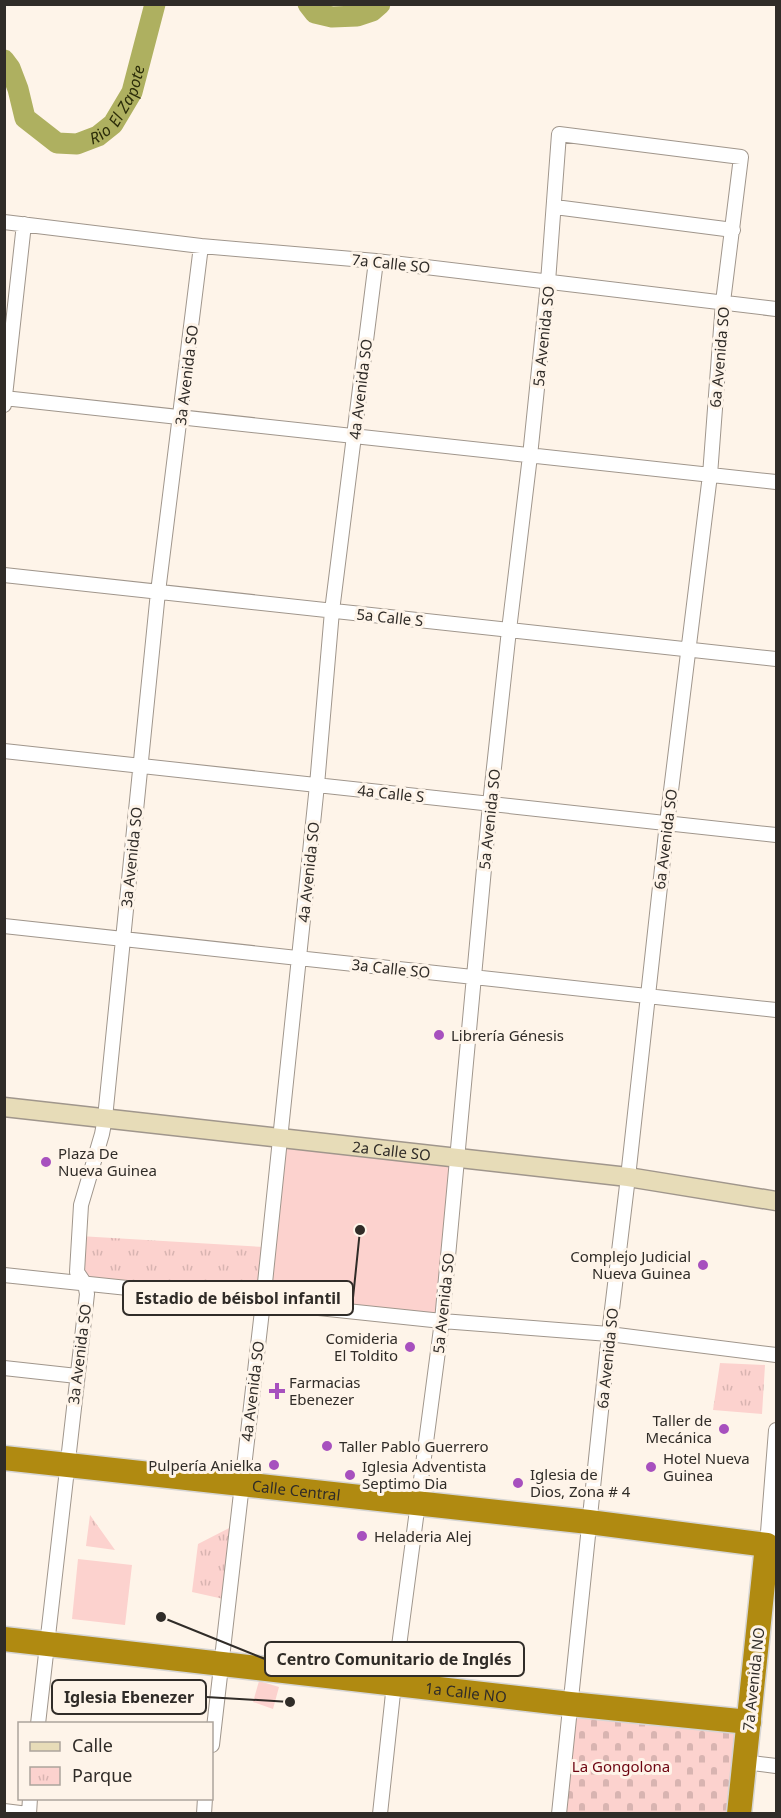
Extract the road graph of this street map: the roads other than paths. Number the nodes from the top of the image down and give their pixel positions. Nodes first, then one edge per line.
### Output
1 (559, 134) joint
2 (555, 207) junction
3 (4, 222) edge
4 (24, 224) junction
5 (733, 230) junction
6 (201, 246) junction
7 (376, 261) junction
8 (548, 282) junction
9 (723, 302) junction
10 (777, 309) edge
11 (5, 398) edge
12 (4, 405) edge
13 (181, 417) junction
14 (355, 436) junction
15 (530, 456) junction
16 (710, 475) junction
17 (777, 482) edge
18 (4, 575) edge
19 (158, 592) junction
20 (332, 611) junction
21 (509, 630) junction
22 (688, 650) junction
23 (777, 659) edge
24 (4, 751) edge
25 (141, 766) junction
26 (317, 785) junction
27 (490, 804) junction
28 (667, 823) junction
29 (777, 835) edge
30 (4, 926) edge
31 (123, 939) junction
32 (300, 958) junction
33 (474, 977) junction
34 (647, 996) junction
35 (777, 1011) edge
36 (4, 1107) edge
37 (105, 1118) junction
38 (281, 1138) junction
39 (457, 1158) junction
40 (628, 1177) junction
41 (777, 1201) edge
42 (4, 1275) edge
43 (85, 1284) junction
44 (263, 1302) junction
45 (442, 1321) junction
46 (609, 1334) junction
47 (777, 1355) edge
48 (4, 1368) edge
49 (77, 1376) junction
50 (777, 1430) edge
51 (4, 1458) edge
52 (66, 1465) junction
53 (775, 1465) edge
54 (241, 1484) junction
55 (418, 1503) junction
56 (589, 1522) junction
57 (769, 1556) edge
58 (4, 1639) edge
59 (47, 1644) junction
60 (221, 1664) junction
61 (394, 1684) junction
62 (570, 1704) junction
63 (38, 1722) edge
64 (749, 1722) junction
65 (213, 1736) edge
66 (744, 1762) junction
67 (777, 1766) edge
68 (4, 1811) edge
69 (28, 1814) edge
70 (380, 1814) edge
71 (559, 1814) edge
72 (739, 1814) edge

1 - 2 street, 5a Avenida SO
1 - 5 street, 6a Avenida SO
2 - 5 street
2 - 8 street, 5a Avenida SO
3 - 4 street, 7a Calle SO
4 - 6 street, 7a Calle SO
4 - 11 street
5 - 9 street, 6a Avenida SO
6 - 7 street, 7a Calle SO
6 - 13 street, 3a Avenida SO
7 - 8 street, 7a Calle SO
7 - 14 street, 4a Avenida SO
8 - 9 street, 7a Calle SO
8 - 15 street, 5a Avenida SO
9 - 10 street, 7a Calle SO
9 - 16 street, 6a Avenida SO
11 - 12 street
11 - 13 street
13 - 14 street
13 - 19 street, 3a Avenida SO
14 - 15 street
14 - 20 street, 4a Avenida SO
15 - 16 street
15 - 21 street, 5a Avenida SO
16 - 17 street
16 - 22 street, 6a Avenida SO
18 - 19 street, 5a Calle S
19 - 20 street, 5a Calle S
19 - 25 street, 3a Avenida SO
20 - 21 street, 5a Calle S
20 - 26 street, 4a Avenida SO
21 - 22 street, 5a Calle S
21 - 27 street, 5a Avenida SO
22 - 23 street, 5a Calle S
22 - 28 street, 6a Avenida SO
24 - 25 street, 4a Calle S
25 - 26 street, 4a Calle S
25 - 31 street, 3a Avenida SO
26 - 27 street, 4a Calle S
26 - 32 street, 4a Avenida SO
27 - 28 street, 4a Calle S
27 - 33 street, 5a Avenida SO
28 - 29 street, 4a Calle S
28 - 34 street, 6a Avenida SO
30 - 31 street, 3a Calle SO
31 - 32 street, 3a Calle SO
31 - 37 street, 3a Avenida SO
32 - 33 street, 3a Calle SO
32 - 38 street, 4a Avenida SO
33 - 34 street, 3a Calle SO
33 - 39 street, 5a Avenida SO
34 - 35 street, 3a Calle SO
34 - 40 street, 6a Avenida SO
36 - 37 street, 2a Calle SO
37 - 38 street, 2a Calle SO
37 - 43 street, 3a Avenida SO
38 - 39 street, 2a Calle SO
38 - 44 street, 4a Avenida SO
39 - 40 street, 2a Calle SO
39 - 45 street, 5a Avenida SO
40 - 41 street, 2a Calle SO
40 - 46 street, 6a Avenida SO
42 - 43 street
43 - 44 street
43 - 49 street, 3a Avenida SO
44 - 45 street
44 - 54 street, 4a Avenida SO
45 - 46 street
45 - 55 street, 5a Avenida SO
46 - 47 street
46 - 56 street, 6a Avenida SO
48 - 49 street
49 - 52 street, 3a Avenida SO
50 - 53 street
51 - 52 highway, Calle Central
52 - 54 highway, Calle Central
52 - 59 street, 3a Avenida SO
53 - 57 street
54 - 55 highway, Calle Central
54 - 60 street, 4a Avenida SO
55 - 56 highway, Calle Central
55 - 61 street, 5a Avenida SO
56 - 57 highway, Calle Central
56 - 62 street, 6a Avenida SO
57 - 64 highway, 7a Avenida NO
58 - 59 highway, 1a Calle NO
59 - 60 highway, 1a Calle NO
59 - 63 street, 3a Avenida SO
60 - 61 highway, 1a Calle NO
60 - 65 street, 4a Avenida SO
61 - 62 highway, 1a Calle NO
61 - 70 street, 5a Avenida SO
62 - 64 highway, 1a Calle NO
62 - 71 street, 6a Avenida SO
64 - 66 highway, 7a Avenida NO
66 - 67 street
66 - 72 highway, 7a Avenida NO
68 - 69 street

